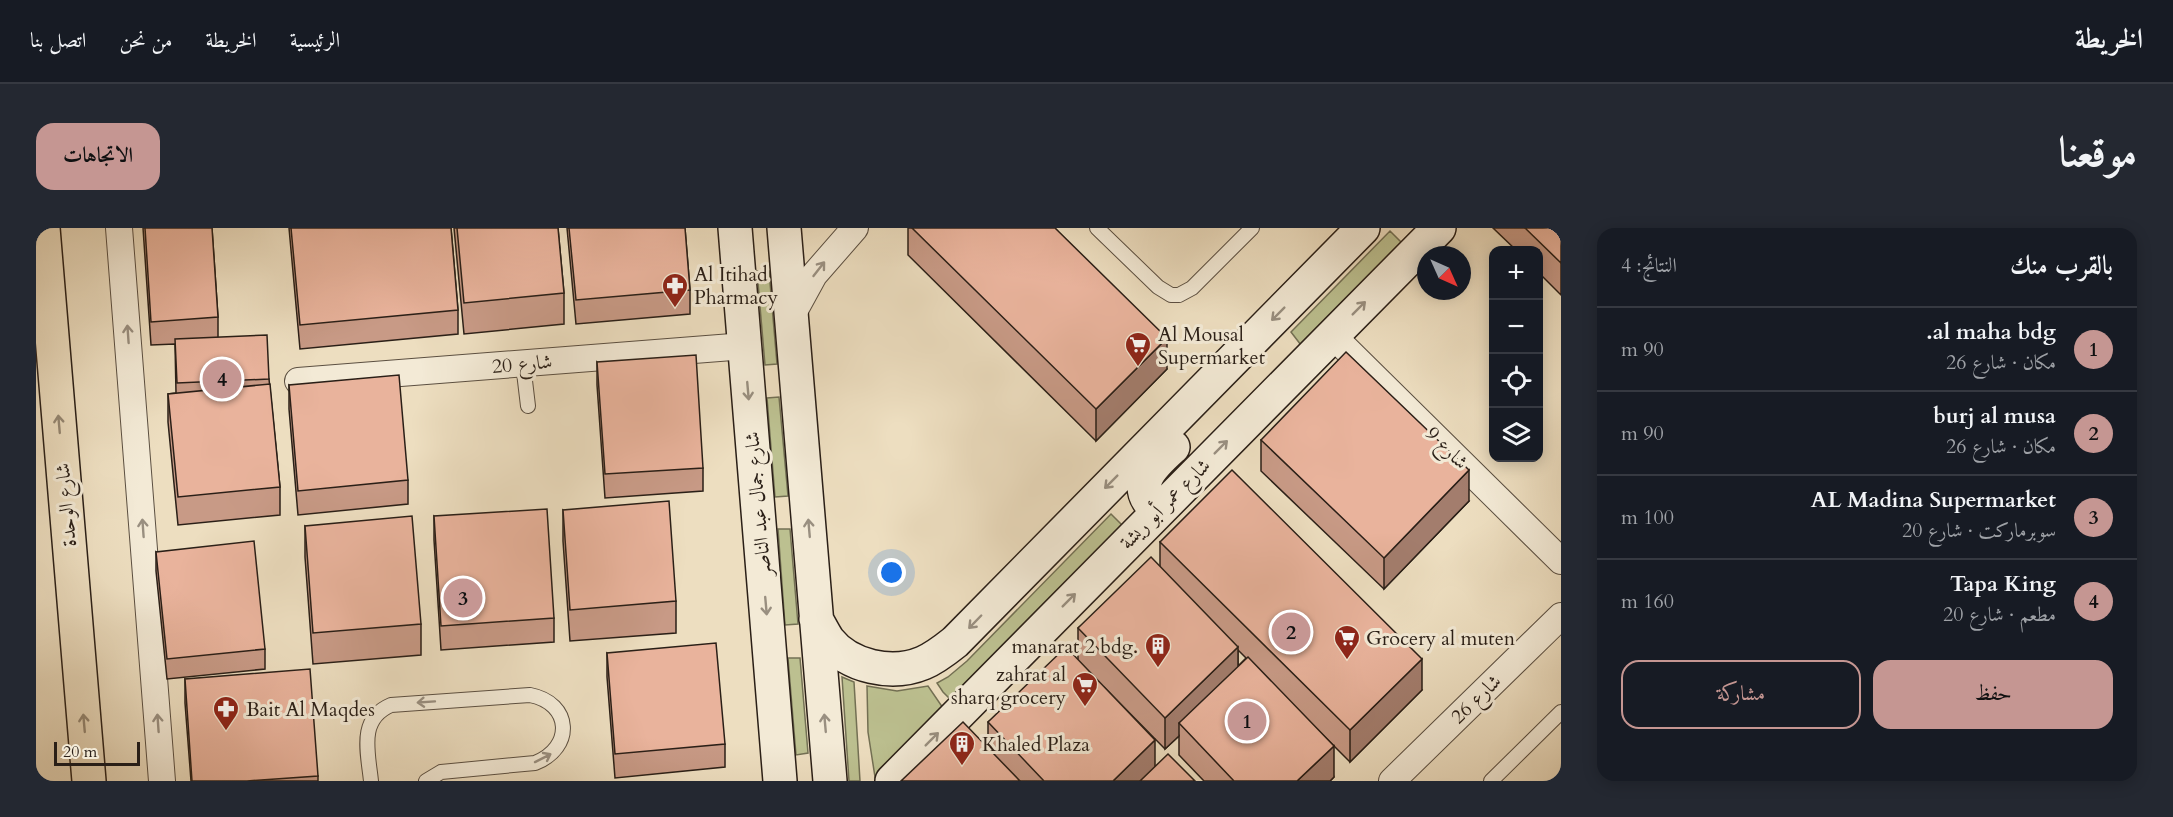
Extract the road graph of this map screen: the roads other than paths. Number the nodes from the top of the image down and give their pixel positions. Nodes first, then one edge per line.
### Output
1 (43, 228) edge
2 (120, 228) edge
3 (735, 228) edge
4 (784, 228) edge
5 (855, 228) edge
6 (1096, 228) edge
7 (1252, 228) edge
8 (1364, 228) edge
9 (1439, 228) edge
10 (791, 316) junction
11 (1332, 335) junction
12 (745, 346) junction
13 (1246, 346) junction
14 (523, 364) junction
15 (298, 381) dead end
16 (528, 406) dead end
17 (1158, 511) junction
18 (1561, 561) edge
19 (1561, 616) edge
20 (816, 619) junction
21 (1561, 712) edge
22 (91, 779) edge
23 (162, 781) edge
24 (371, 781) edge
25 (426, 781) edge
26 (780, 781) edge
27 (830, 781) edge
28 (892, 781) edge
29 (1392, 781) edge
30 (1491, 781) edge

22 -> 1 highway, شارع الوحدة
23 -> 2 street
3 - 12 street, شارع جمال عبد الناصر
4 - 10 street
10 -> 5 street
6 - 7 lane
8 -> 13 street
11 -> 9 street, شارع عمر أبو ريشة
20 -> 10 street
17 -> 11 street, شارع عمر أبو ريشة
11 - 18 street, شارع 9
12 - 14 street, شارع 20
12 -> 26 street, شارع جمال عبد الناصر
13 - 17 street
13 -> 20 street
14 - 15 street, شارع 20
14 - 16 lane
28 -> 17 street, شارع عمر أبو ريشة
19 - 29 street, شارع 26
27 -> 20 street
21 - 30 lane
25 -> 24 lane

